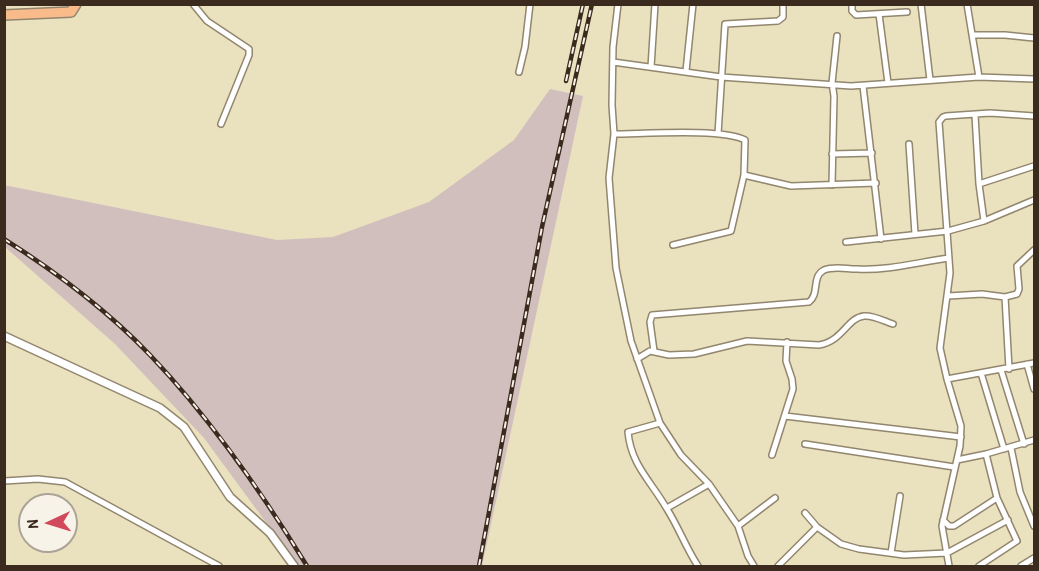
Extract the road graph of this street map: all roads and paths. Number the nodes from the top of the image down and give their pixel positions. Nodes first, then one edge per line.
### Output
1 (76, 4) edge
2 (193, 4) edge
3 (530, 4) edge
4 (618, 4) edge
5 (655, 4) edge
6 (693, 4) edge
7 (783, 4) edge
8 (852, 4) edge
9 (921, 4) edge
10 (968, 4) edge
11 (907, 12) dead end
12 (879, 14) junction
13 (4, 15) edge
14 (972, 35) junction
15 (837, 36) dead end
16 (1035, 38) edge
17 (613, 62) junction
18 (651, 67) junction
19 (686, 71) junction
20 (519, 72) dead end
21 (721, 77) junction
22 (979, 77) junction
23 (1035, 79) edge
24 (930, 80) junction
25 (832, 83) junction
26 (888, 83) junction
27 (863, 86) junction
28 (975, 115) junction
29 (1035, 116) edge
30 (221, 124) dead end
31 (614, 134) junction
32 (718, 134) junction
33 (909, 144) dead end
34 (872, 153) junction
35 (832, 154) junction
36 (1035, 166) edge
37 (744, 176) junction
38 (876, 183) junction
39 (832, 184) junction
40 (979, 184) junction
41 (1035, 200) edge
42 (984, 221) junction
43 (948, 231) junction
44 (915, 234) junction
45 (881, 239) junction
46 (846, 242) dead end
47 (673, 245) dead end
48 (1035, 250) edge
49 (949, 258) junction
50 (948, 297) junction
51 (1005, 297) junction
52 (893, 324) dead end
53 (4, 336) edge
54 (787, 342) junction
55 (654, 351) junction
56 (637, 359) junction
57 (1035, 363) edge
58 (1027, 364) junction
59 (1009, 369) junction
60 (1001, 370) junction
61 (981, 373) junction
62 (947, 379) junction
63 (1035, 389) edge
64 (785, 416) junction
65 (660, 423) junction
66 (961, 437) junction
67 (1035, 440) edge
68 (805, 444) dead end
69 (1024, 444) junction
70 (1011, 448) junction
71 (1004, 449) junction
72 (986, 453) junction
73 (772, 455) dead end
74 (957, 460) junction
75 (954, 467) junction
76 (4, 481) edge
77 (709, 484) junction
78 (900, 496) dead end
79 (774, 498) dead end
80 (998, 498) junction
81 (667, 508) junction
82 (805, 513) dead end
83 (943, 520) junction
84 (1008, 520) junction
85 (738, 526) junction
86 (1035, 526) edge
87 (817, 527) junction
88 (891, 553) junction
89 (946, 553) junction
90 (1035, 558) edge
91 (219, 567) edge
92 (294, 567) edge
93 (698, 567) edge
94 (754, 567) edge
95 (778, 567) edge
96 (949, 567) edge
97 (979, 567) edge
98 (1021, 567) edge

1 - 13 highway
2 - 30 street
3 - 20 street
4 - 17 street
5 - 18 street
6 - 19 street
7 - 21 street
8 - 12 street
9 - 24 street
10 - 14 street
11 - 12 street
12 - 26 street
14 - 16 street
14 - 22 street
15 - 25 street
17 - 18 street
17 - 31 street
18 - 19 street
19 - 21 street
21 - 25 street
21 - 32 street
22 - 23 street
22 - 24 street
24 - 26 street
25 - 27 street
25 - 35 street
26 - 27 street
27 - 34 street
28 - 29 street
28 - 40 street
28 - 43 street
31 - 32 street
31 - 56 street
32 - 37 street
33 - 44 street
34 - 35 street
34 - 38 street
35 - 39 street
36 - 40 street
37 - 39 street
37 - 47 street
38 - 39 street
38 - 45 street
40 - 42 street
41 - 42 street
42 - 43 street
43 - 44 street
43 - 49 street
44 - 45 street
45 - 46 street
48 - 51 street
49 - 50 street
49 - 55 street
50 - 51 street
50 - 62 street
51 - 59 street
52 - 54 street
53 - 92 street
54 - 55 street
54 - 64 street
55 - 56 street
56 - 65 street
57 - 58 street
58 - 59 street
58 - 63 street
59 - 60 street
60 - 61 street
60 - 69 street
61 - 62 street
61 - 71 street
62 - 66 street
64 - 66 street
64 - 73 street
65 - 77 street
65 - 81 street
66 - 74 street
67 - 69 street
68 - 75 street
69 - 70 street
70 - 71 street
70 - 86 street
71 - 72 street
72 - 74 street
72 - 80 street
74 - 75 street
75 - 83 street
76 - 91 street
77 - 81 street
77 - 85 street
78 - 88 street
79 - 85 street
80 - 83 street
80 - 84 street
81 - 93 street
82 - 87 street
83 - 89 street
84 - 89 street
84 - 97 street
85 - 94 street
87 - 88 street
87 - 95 street
88 - 89 street
89 - 96 street
90 - 98 street

